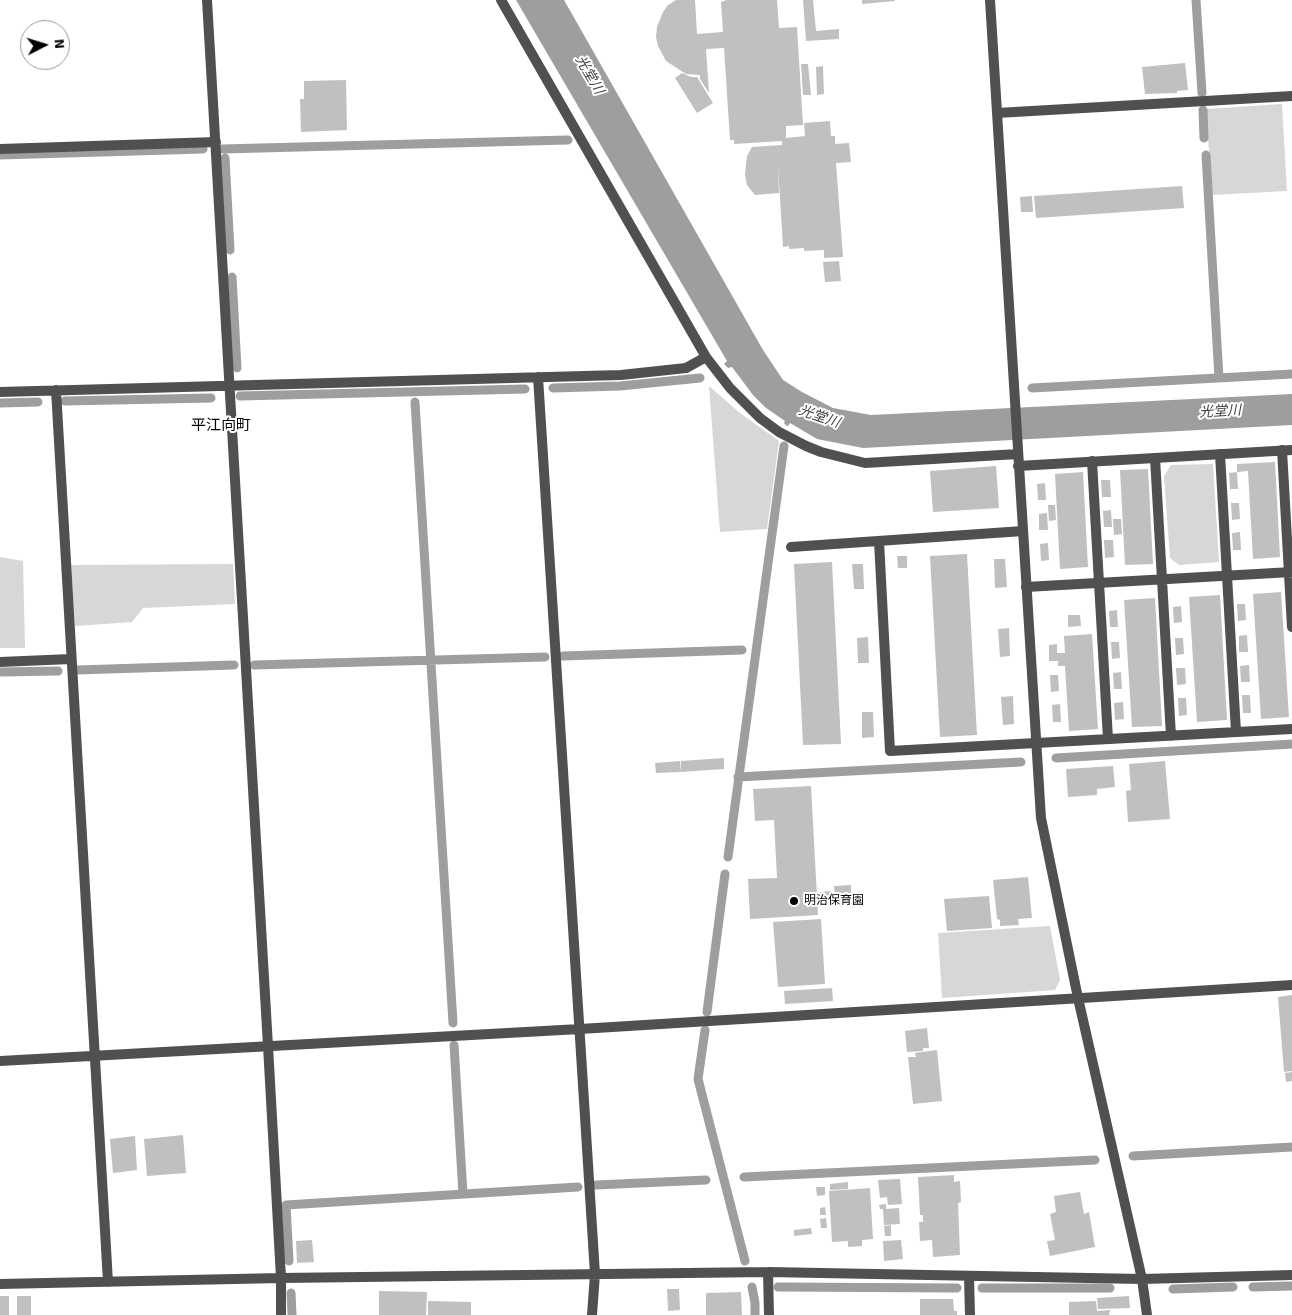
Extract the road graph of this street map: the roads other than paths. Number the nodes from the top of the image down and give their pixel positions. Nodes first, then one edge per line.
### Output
1 (207, 0) edge
2 (501, 0) edge
3 (990, 0) edge
4 (1292, 96) edge
5 (997, 113) junction
6 (216, 142) junction
7 (0, 148) edge
8 (706, 356) junction
9 (538, 377) junction
10 (230, 386) junction
11 (56, 390) junction
12 (0, 392) edge
13 (1287, 450) edge
14 (1018, 454) junction
15 (1220, 454) junction
16 (1155, 458) junction
17 (1092, 461) junction
18 (1018, 466) junction
19 (1023, 531) junction
20 (879, 541) junction
21 (791, 547) dead end
22 (1290, 572) edge
23 (1227, 576) junction
24 (1162, 580) junction
25 (1099, 583) junction
26 (1026, 587) junction
27 (1292, 627) edge
28 (71, 659) junction
29 (0, 662) edge
30 (1292, 729) edge
31 (1236, 732) junction
32 (1171, 736) junction
33 (1108, 739) junction
34 (1035, 743) junction
35 (1292, 985) edge
36 (1078, 998) junction
37 (580, 1029) junction
38 (268, 1046) junction
39 (95, 1055) junction
40 (0, 1060) edge
41 (768, 1272) junction
42 (595, 1274) junction
43 (1292, 1275) edge
44 (969, 1276) junction
45 (281, 1278) junction
46 (1142, 1279) junction
47 (108, 1282) junction
48 (0, 1284) edge
49 (282, 1315) edge
50 (592, 1315) edge
51 (769, 1315) edge
52 (970, 1315) edge
53 (1148, 1315) edge

1 - 6 street
2 - 8 street
3 - 5 street
4 - 5 street
5 - 14 street
6 - 7 street
6 - 10 street
8 - 9 street
8 - 14 street
9 - 10 street
9 - 37 street
10 - 11 street
10 - 38 street
11 - 12 street
11 - 28 street
13 - 15 street
13 - 22 street
14 - 18 street
15 - 16 street
15 - 23 street
16 - 17 street
16 - 24 street
17 - 18 street
17 - 25 street
18 - 19 street
19 - 20 street
19 - 26 street
20 - 21 street
20 - 34 street
22 - 23 street
22 - 27 street
23 - 24 street
23 - 31 street
24 - 25 street
24 - 32 street
25 - 26 street
25 - 33 street
26 - 34 street
28 - 29 street
28 - 39 street
30 - 31 street
31 - 32 street
32 - 33 street
33 - 34 street
34 - 36 street
35 - 36 street
36 - 37 street
36 - 46 street
37 - 38 street
37 - 42 street
38 - 39 street
38 - 45 street
39 - 40 street
39 - 47 street
41 - 42 street
41 - 44 street
41 - 51 street
42 - 45 street
42 - 50 street
43 - 46 street
44 - 46 street
44 - 52 street
45 - 47 street
45 - 49 street
46 - 53 street
47 - 48 street

